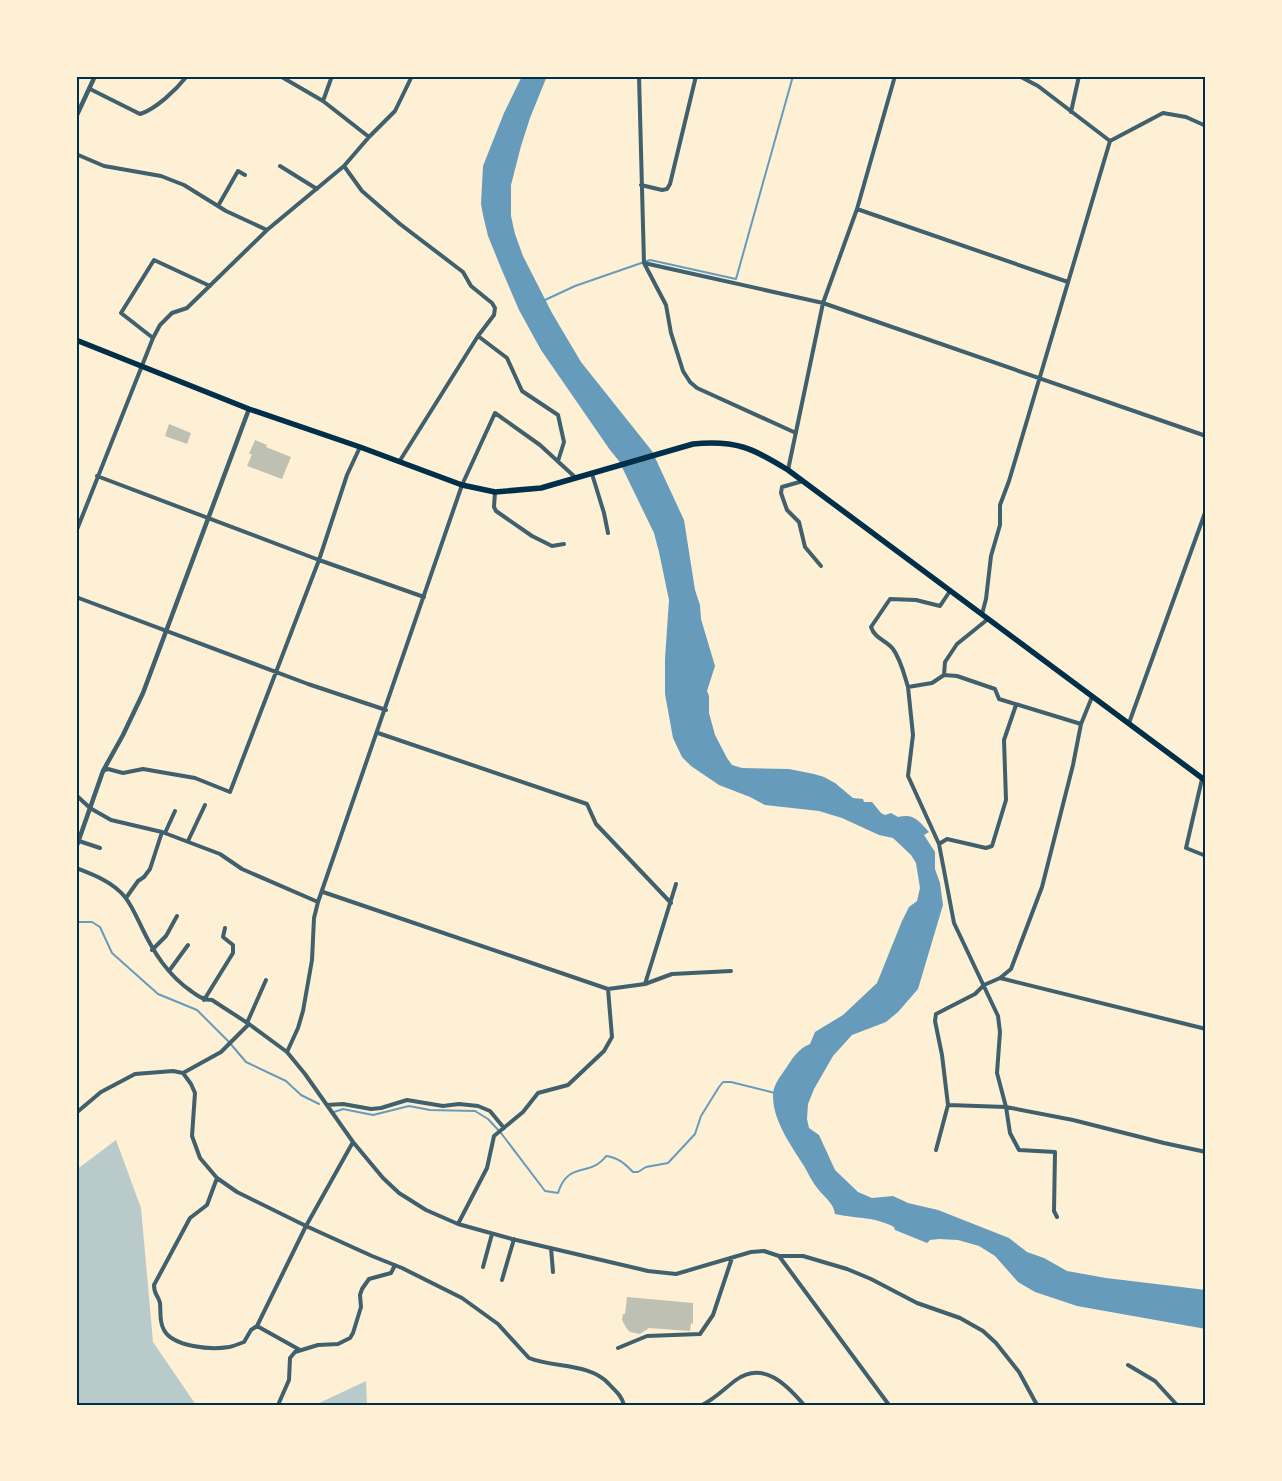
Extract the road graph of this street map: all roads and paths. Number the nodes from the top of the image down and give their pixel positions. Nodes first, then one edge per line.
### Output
1 (95, 76) edge
2 (187, 76) edge
3 (280, 76) edge
4 (332, 76) edge
5 (412, 76) edge
6 (639, 76) edge
7 (696, 76) edge
8 (895, 76) edge
9 (1019, 76) edge
10 (1079, 76) edge
11 (90, 89) junction
12 (323, 102) junction
13 (1071, 112) junction
14 (76, 117) edge
15 (1206, 126) edge
16 (369, 137) junction
17 (1110, 141) junction
18 (76, 154) edge
19 (280, 166) dead end
20 (344, 166) junction
21 (245, 175) dead end
22 (641, 185) junction
23 (317, 189) junction
24 (218, 206) junction
25 (857, 209) junction
26 (267, 230) junction
27 (644, 263) junction
28 (1068, 282) junction
29 (210, 286) junction
30 (824, 303) junction
31 (478, 336) junction
32 (153, 338) junction
33 (76, 340) edge
34 (141, 366) junction
35 (1039, 378) junction
36 (249, 409) junction
37 (796, 433) junction
38 (1206, 436) edge
39 (360, 447) junction
40 (558, 461) junction
41 (399, 462) junction
42 (788, 470) junction
43 (592, 474) junction
44 (97, 476) junction
45 (576, 478) junction
46 (803, 481) junction
47 (462, 485) junction
48 (495, 492) junction
49 (1206, 510) edge
50 (209, 518) junction
51 (76, 532) edge
52 (608, 533) dead end
53 (564, 544) dead end
54 (318, 560) junction
55 (821, 566) dead end
56 (950, 591) junction
57 (76, 596) edge
58 (424, 597) junction
59 (982, 614) junction
60 (988, 619) junction
61 (166, 632) junction
62 (276, 671) junction
63 (944, 675) junction
64 (908, 687) junction
65 (1092, 697) junction
66 (1016, 705) junction
67 (386, 710) junction
68 (1129, 723) junction
69 (1081, 724) junction
70 (378, 734) junction
71 (102, 771) junction
72 (1204, 780) edge
73 (76, 795) edge
74 (205, 805) dead end
75 (90, 808) junction
76 (176, 811) dead end
77 (163, 833) junction
78 (79, 841) junction
79 (188, 842) junction
80 (939, 844) junction
81 (76, 848) edge
82 (100, 848) dead end
83 (1206, 856) edge
84 (76, 868) edge
85 (676, 884) dead end
86 (323, 892) junction
87 (126, 898) junction
88 (318, 902) junction
89 (671, 903) junction
90 (177, 916) dead end
91 (225, 928) dead end
92 (188, 945) dead end
93 (152, 950) junction
94 (731, 971) dead end
95 (169, 972) junction
96 (1000, 978) junction
97 (266, 980) dead end
98 (645, 984) junction
99 (984, 985) junction
100 (608, 989) junction
101 (204, 1000) junction
102 (248, 1024) junction
103 (1206, 1029) edge
104 (286, 1052) junction
105 (183, 1072) junction
106 (326, 1105) junction
107 (948, 1105) junction
108 (1006, 1107) junction
109 (76, 1113) edge
110 (503, 1129) junction
111 (353, 1142) junction
112 (1206, 1146) edge
113 (936, 1150) dead end
114 (1205, 1152) edge
115 (217, 1178) junction
116 (1057, 1217) dead end
117 (458, 1224) junction
118 (306, 1226) junction
119 (492, 1234) junction
120 (514, 1240) junction
121 (551, 1248) junction
122 (779, 1256) junction
123 (732, 1258) junction
124 (395, 1265) junction
125 (483, 1268) dead end
126 (553, 1272) dead end
127 (502, 1280) dead end
128 (257, 1326) junction
129 (618, 1348) dead end
130 (300, 1350) junction
131 (1128, 1365) dead end
132 (1036, 1404) edge
133 (278, 1405) edge
134 (624, 1405) edge
135 (702, 1405) edge
136 (804, 1405) edge
137 (889, 1405) edge
138 (1177, 1405) edge

1 - 11 street
2 - 11 street
3 - 12 street
4 - 12 street
5 - 16 street
6 - 22 street
7 - 22 street
8 - 25 street
9 - 13 street
10 - 13 street
11 - 14 street
12 - 16 street
13 - 17 street
15 - 17 street
16 - 20 street
17 - 28 street
18 - 24 street
19 - 23 street
20 - 23 street
20 - 31 street
21 - 24 street
22 - 27 street
23 - 26 street
24 - 26 street
25 - 28 street
25 - 30 street
26 - 29 street
27 - 30 street
27 - 37 street
28 - 35 street
29 - 32 street
29 - 32 street
30 - 35 street
30 - 37 street
31 - 40 street
31 - 41 street
32 - 34 street
33 - 34 main road
34 - 36 main road
34 - 44 street
35 - 38 street
35 - 59 street
36 - 39 main road
36 - 50 street
37 - 42 street
39 - 41 main road
39 - 54 street
40 - 45 street
40 - 47 street
41 - 47 main road
42 - 43 main road
42 - 46 main road
43 - 45 main road
43 - 52 street
44 - 50 street
44 - 51 street
45 - 48 main road
46 - 55 street
46 - 56 main road
47 - 48 main road
47 - 58 street
48 - 53 street
49 - 68 street
50 - 54 street
50 - 61 street
54 - 58 street
54 - 62 street
56 - 59 main road
56 - 64 street
57 - 61 street
58 - 67 street
59 - 60 main road
60 - 63 street
60 - 65 main road
61 - 62 street
61 - 71 street
62 - 67 street
62 - 71 street
63 - 64 street
63 - 66 street
64 - 80 street
65 - 68 main road
65 - 69 street
66 - 69 street
66 - 80 street
67 - 70 street
68 - 72 main road
69 - 96 street
70 - 86 street
70 - 89 street
71 - 75 street
72 - 83 street
73 - 75 street
74 - 79 street
75 - 77 street
75 - 78 street
76 - 77 street
77 - 79 street
77 - 87 street
78 - 81 street
78 - 82 street
79 - 88 street
80 - 99 street
84 - 87 street
85 - 89 street
86 - 88 street
86 - 100 street
87 - 93 street
88 - 104 street
89 - 98 street
90 - 93 street
91 - 101 street
92 - 95 street
93 - 95 street
94 - 98 street
95 - 101 street
96 - 99 street
96 - 103 street
97 - 102 street
98 - 100 street
99 - 107 street
99 - 108 street
100 - 110 street
101 - 102 street
102 - 104 street
102 - 105 street
104 - 106 street
105 - 109 street
105 - 115 street
106 - 110 street
106 - 111 street
107 - 108 street
107 - 113 street
108 - 114 street
108 - 116 street
110 - 117 street
111 - 117 street
111 - 118 street
112 - 114 street
115 - 118 street
115 - 128 street
117 - 119 street
118 - 124 street
118 - 128 street
119 - 120 street
119 - 125 street
120 - 121 street
120 - 127 street
121 - 123 street
121 - 126 street
122 - 123 street
122 - 132 street
122 - 137 street
123 - 129 street
124 - 130 street
124 - 134 street
128 - 130 street
130 - 133 street
131 - 138 street
135 - 136 street

